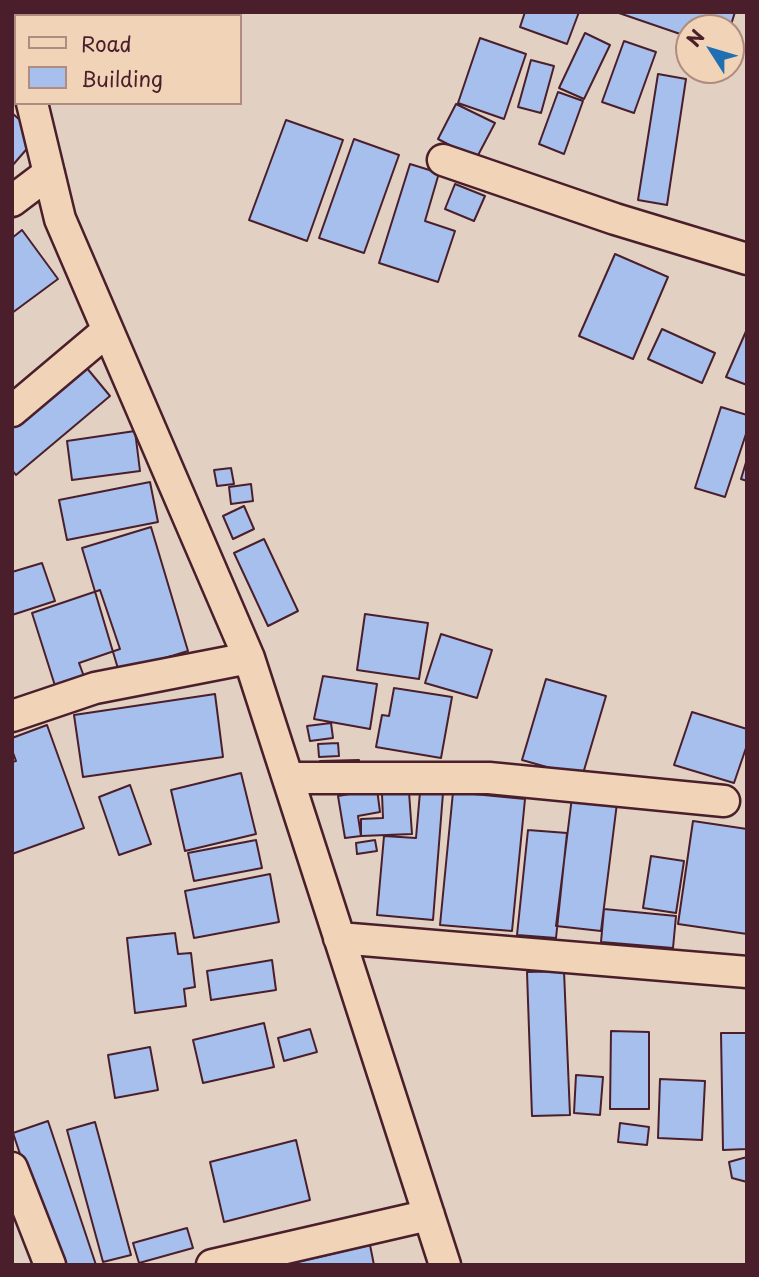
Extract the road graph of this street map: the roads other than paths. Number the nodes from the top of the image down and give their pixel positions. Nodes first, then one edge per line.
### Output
1 (32, 105) edge
2 (443, 160) dead end
3 (49, 173) junction
4 (12, 201) edge
5 (747, 258) edge
6 (107, 331) junction
7 (12, 411) edge
8 (249, 658) junction
9 (12, 716) edge
10 (288, 778) junction
11 (724, 801) dead end
12 (339, 938) junction
13 (747, 972) edge
14 (12, 1168) edge
15 (429, 1214) junction
16 (50, 1265) edge
17 (212, 1265) edge
18 (445, 1265) edge

1 - 3 street
2 - 5 street
3 - 4 street
3 - 6 street
6 - 7 street
6 - 8 street
8 - 9 street
8 - 10 street
10 - 11 street
10 - 12 street
12 - 13 street
12 - 15 street
14 - 16 street
15 - 17 street
15 - 18 street

